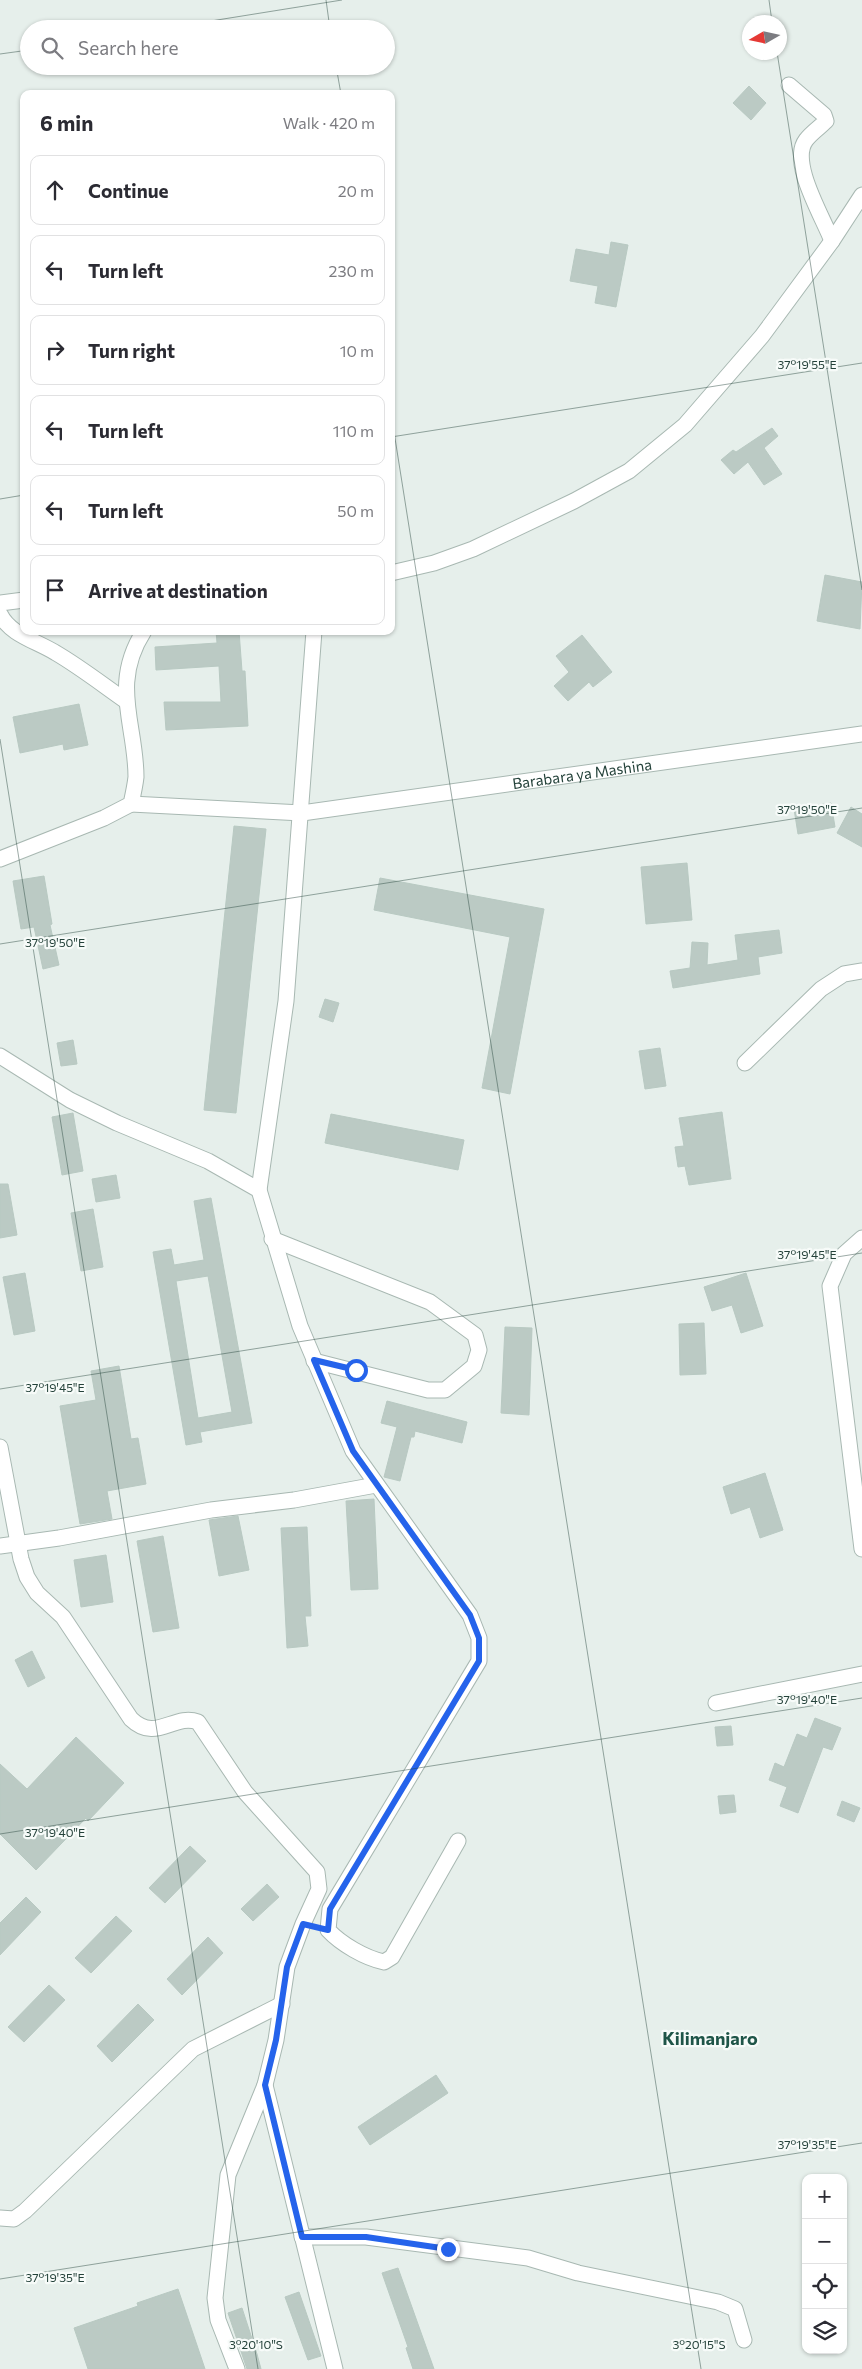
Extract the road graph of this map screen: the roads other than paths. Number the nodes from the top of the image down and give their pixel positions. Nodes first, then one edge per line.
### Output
1 (789, 85) dead end
2 (862, 195) edge
3 (832, 241) junction
4 (395, 572) edge
5 (20, 600) edge
6 (0, 603) edge
7 (0, 614) edge
8 (20, 635) edge
9 (21, 635) edge
10 (142, 635) edge
11 (314, 635) edge
12 (126, 701) junction
13 (862, 734) edge
14 (131, 804) junction
15 (302, 813) junction
16 (0, 859) edge
17 (862, 971) edge
18 (0, 1056) edge
19 (745, 1063) dead end
20 (259, 1190) junction
21 (862, 1238) edge
22 (272, 1239) junction
23 (314, 1360) junction
24 (0, 1447) edge
25 (376, 1485) junction
26 (18, 1544) junction
27 (0, 1546) edge
28 (862, 1549) edge
29 (862, 1674) edge
30 (716, 1703) dead end
31 (458, 1841) dead end
32 (303, 1924) junction
33 (328, 1930) junction
34 (282, 2004) junction
35 (265, 2085) junction
36 (0, 2218) edge
37 (302, 2237) junction
38 (744, 2340) dead end
39 (237, 2369) edge
40 (335, 2369) edge

1 - 3 street
2 - 3 street
3 - 4 street
5 - 6 street
7 - 8 street
9 - 12 street
10 - 12 street
11 - 15 street
12 - 14 street
13 - 15 street, Barabara ya Mashina
14 - 15 street, Barabara ya Mashina
14 - 16 street
15 - 20 street
17 - 19 street
18 - 20 street
20 - 22 street
21 - 28 street
22 - 23 street
22 - 23 street
23 - 25 street
24 - 26 street
25 - 26 street
25 - 33 street
26 - 27 street
26 - 32 street
29 - 30 street
31 - 33 street
32 - 33 street
32 - 34 street
34 - 35 street
34 - 36 street
35 - 37 street
35 - 39 street
37 - 38 street
37 - 40 street

